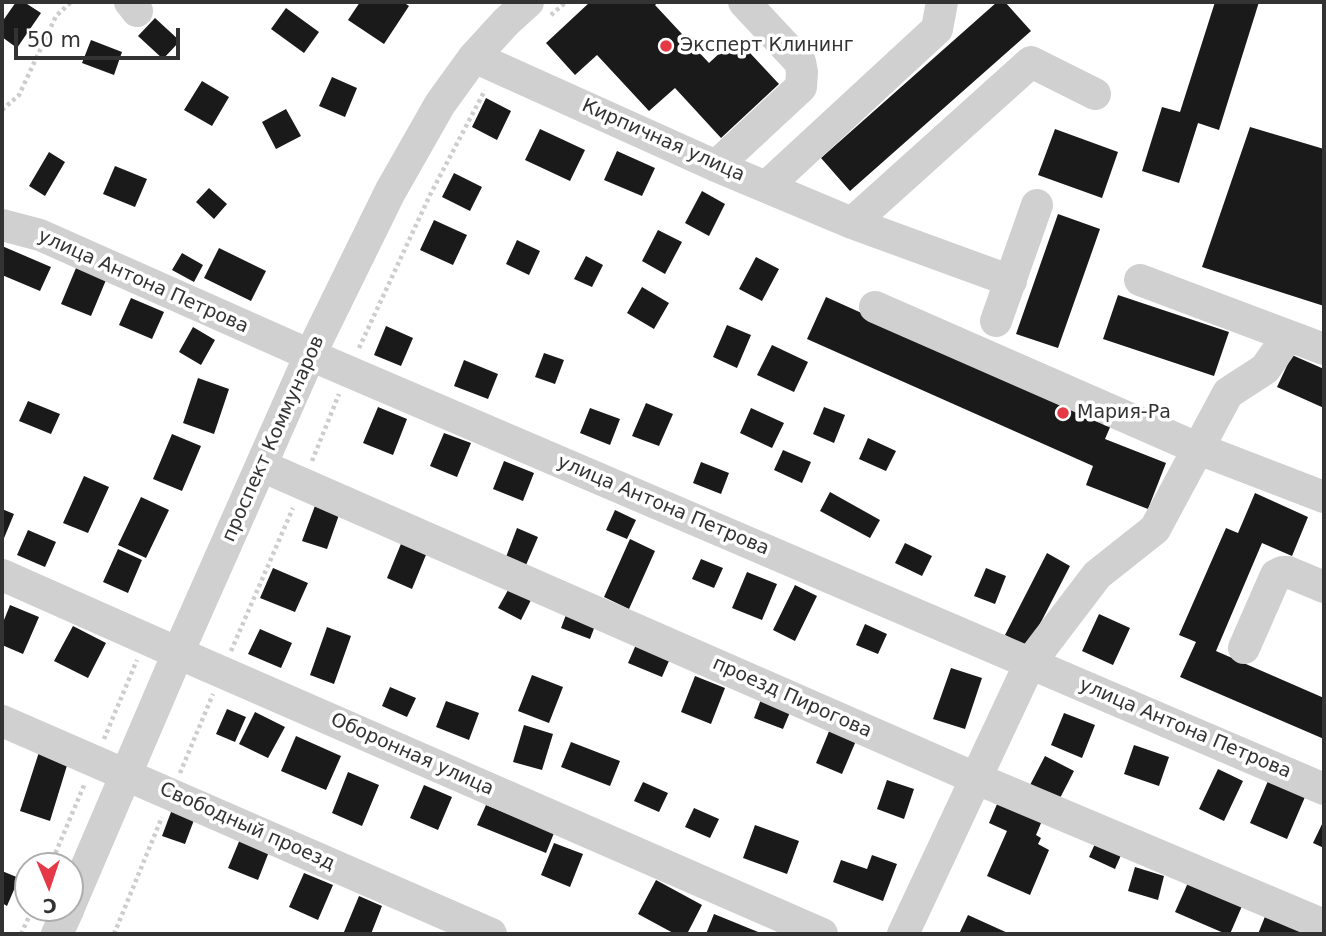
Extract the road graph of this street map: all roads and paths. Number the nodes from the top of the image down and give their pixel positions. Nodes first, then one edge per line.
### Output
1 (71, 2) edge
2 (566, 2) edge
3 (744, 2) edge
4 (942, 2) edge
5 (536, 13) edge
6 (474, 57) junction
7 (503, 69) junction
8 (1096, 94) dead end
9 (2, 110) edge
10 (716, 166) junction
11 (767, 186) junction
12 (1037, 205) dead end
13 (852, 223) junction
14 (2, 225) edge
15 (1140, 280) dead end
16 (1011, 281) junction
17 (875, 307) dead end
18 (996, 321) dead end
19 (1287, 336) junction
20 (359, 348) dead end
21 (1324, 349) edge
22 (310, 355) junction
23 (1199, 449) junction
24 (262, 466) junction
25 (1324, 497) edge
26 (2, 575) edge
27 (1322, 577) edge
28 (1244, 648) dead end
29 (178, 653) junction
30 (1030, 663) junction
31 (2, 721) edge
32 (126, 775) junction
33 (975, 778) junction
34 (1324, 789) edge
35 (84, 872) edge
36 (1324, 926) edge
37 (491, 934) edge
38 (822, 934) edge
39 (903, 934) edge

1 - 9 path
2 - 5 path
3 - 10 street
4 - 11 street
5 - 6 street, проспект Коммунаров
6 - 7 street, Кирпичная улица
6 - 22 street, проспект Коммунаров
7 - 10 street, Кирпичная улица
7 - 20 path
8 - 13 street
10 - 11 street, Кирпичная улица
11 - 13 street, Кирпичная улица
12 - 16 street
13 - 16 street, Кирпичная улица
14 - 22 street, улица Антона Петрова
15 - 19 street
16 - 18 street
17 - 23 street
19 - 21 street
19 - 23 street
22 - 24 street, проспект Коммунаров
22 - 30 street, улица Антона Петрова
23 - 25 street
23 - 30 street
24 - 29 street, проспект Коммунаров
24 - 33 street, проезд Пирогова
26 - 29 street, Оборонная улица
27 - 28 street
29 - 32 street, проспект Коммунаров
29 - 38 street, Оборонная улица
30 - 33 street
30 - 34 street, улица Антона Петрова
31 - 32 street, Свободный проезд
32 - 35 street, проспект Коммунаров
32 - 37 street, Свободный проезд
33 - 36 street, проезд Пирогова
33 - 39 street

